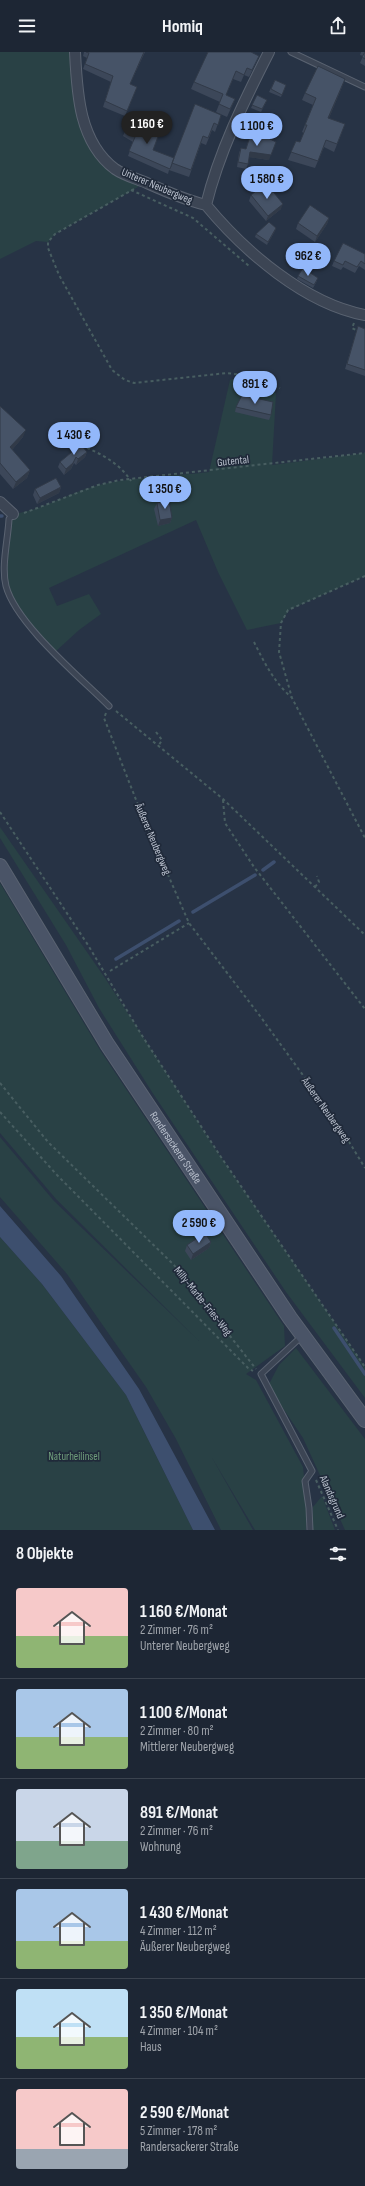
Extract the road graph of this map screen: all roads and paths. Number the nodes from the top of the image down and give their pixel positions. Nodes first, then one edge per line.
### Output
1 (75, 52) edge
2 (269, 52) edge
3 (291, 52) edge
4 (365, 87) edge
5 (140, 180) junction
6 (132, 190) junction
7 (206, 205) junction
8 (250, 267) dead end
9 (365, 315) edge
10 (354, 329) dead end
11 (360, 331) edge
12 (280, 388) dead end
13 (76, 444) dead end
14 (365, 453) edge
15 (131, 481) junction
16 (0, 502) edge
17 (13, 514) junction
18 (365, 576) edge
19 (254, 642) dead end
20 (292, 698) junction
21 (109, 706) junction
22 (156, 732) dead end
23 (159, 745) junction
24 (223, 799) junction
25 (0, 812) edge
26 (365, 838) edge
27 (0, 866) edge
28 (317, 876) dead end
29 (315, 887) junction
30 (189, 923) junction
31 (365, 935) edge
32 (110, 971) dead end
33 (365, 1009) edge
34 (0, 1083) edge
35 (0, 1112) edge
36 (365, 1168) edge
37 (303, 1335) junction
38 (365, 1367) edge
39 (261, 1374) junction
40 (365, 1420) edge
41 (312, 1471) junction
42 (310, 1530) edge
43 (338, 1530) edge

1 - 5 street, Unterer Neubergweg
2 - 7 street
3 - 4 lane
5 - 6 path
5 - 7 street, Unterer Neubergweg
6 - 8 path
6 - 12 path
7 - 9 street
10 - 11 path
13 - 15 path
14 - 15 path, Gutental
15 - 17 path, Gutental
16 - 17 street
17 - 21 lane
18 - 20 path
19 - 20 path
20 - 26 path
21 - 23 path
21 - 30 path, Äußerer Neubergweg
22 - 23 path
23 - 24 path
24 - 29 path
24 - 33 path
25 - 38 path
27 - 37 main road, Randersackerer Straße
28 - 29 path
29 - 31 path
30 - 32 path
30 - 36 path, Äußerer Neubergweg
34 - 39 path, Milly-Marbe-Fries-Weg
35 - 39 path
37 - 39 lane
37 - 40 main road, Randersackerer Straße
39 - 41 lane
41 - 42 lane
41 - 43 path, Alandsgrund

